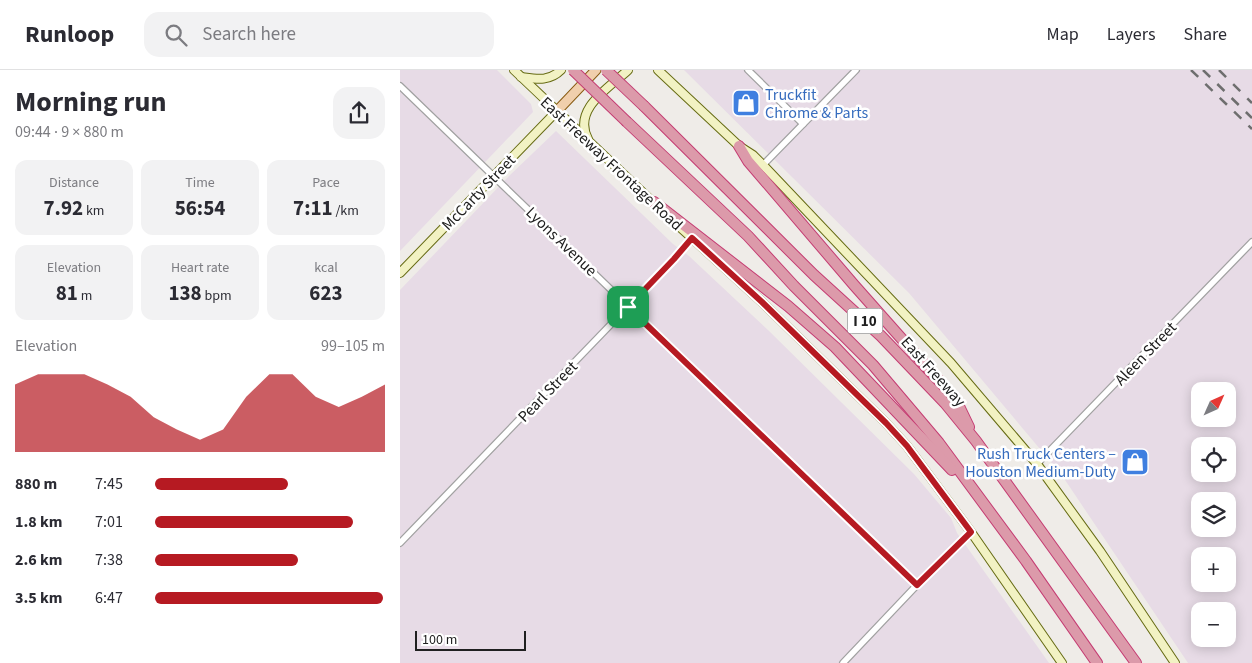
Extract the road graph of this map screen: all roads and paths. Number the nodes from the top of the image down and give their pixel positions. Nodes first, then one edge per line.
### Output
1 (514, 70) edge
2 (561, 70) edge
3 (573, 70) edge
4 (596, 70) edge
5 (606, 70) edge
6 (628, 70) edge
7 (658, 70) edge
8 (748, 70) edge
9 (856, 70) edge
10 (521, 77) junction
11 (400, 86) edge
12 (557, 111) junction
13 (803, 124) junction
14 (590, 144) junction
15 (739, 146) junction
16 (763, 165) junction
17 (494, 175) junction
18 (654, 202) junction
19 (692, 238) junction
20 (1252, 242) edge
21 (400, 273) edge
22 (628, 307) junction
23 (976, 442) junction
24 (1037, 464) junction
25 (987, 508) junction
26 (971, 532) junction
27 (400, 543) edge
28 (917, 585) junction
29 (843, 663) edge
30 (1062, 663) edge
31 (1097, 663) edge
32 (1136, 663) edge
33 (1176, 663) edge

1 - 10 main road, East Freeway Frontage Road
2 - 10 main road
3 - 25 highway, I 10, bridge
4 - 12 main road
5 - 23 highway, East Freeway / I 10, bridge
6 - 14 main road
7 - 15 main road
8 - 13 street
9 - 13 street
10 - 12 main road, East Freeway Frontage Road
11 - 17 street, Lyons Avenue
12 - 14 main road, East Freeway Frontage Road
12 - 17 main road, McCarty Street
13 - 16 street
14 - 18 main road, East Freeway Frontage Road
15 - 16 main road
15 - 23 highway
16 - 24 main road
17 - 21 main road, McCarty Street
17 - 22 street, Lyons Avenue
18 - 19 main road, East Freeway Frontage Road
18 - 25 highway
19 - 22 street, Pearl Street
19 - 26 main road, East Freeway Frontage Road
20 - 24 street, Aleen Street
22 - 27 street, Pearl Street
22 - 28 street, Lyons Avenue
23 - 32 highway, East Freeway / I 10
24 - 33 main road
25 - 31 highway, I 10
26 - 28 street
26 - 30 main road, East Freeway Frontage Road
28 - 29 street

